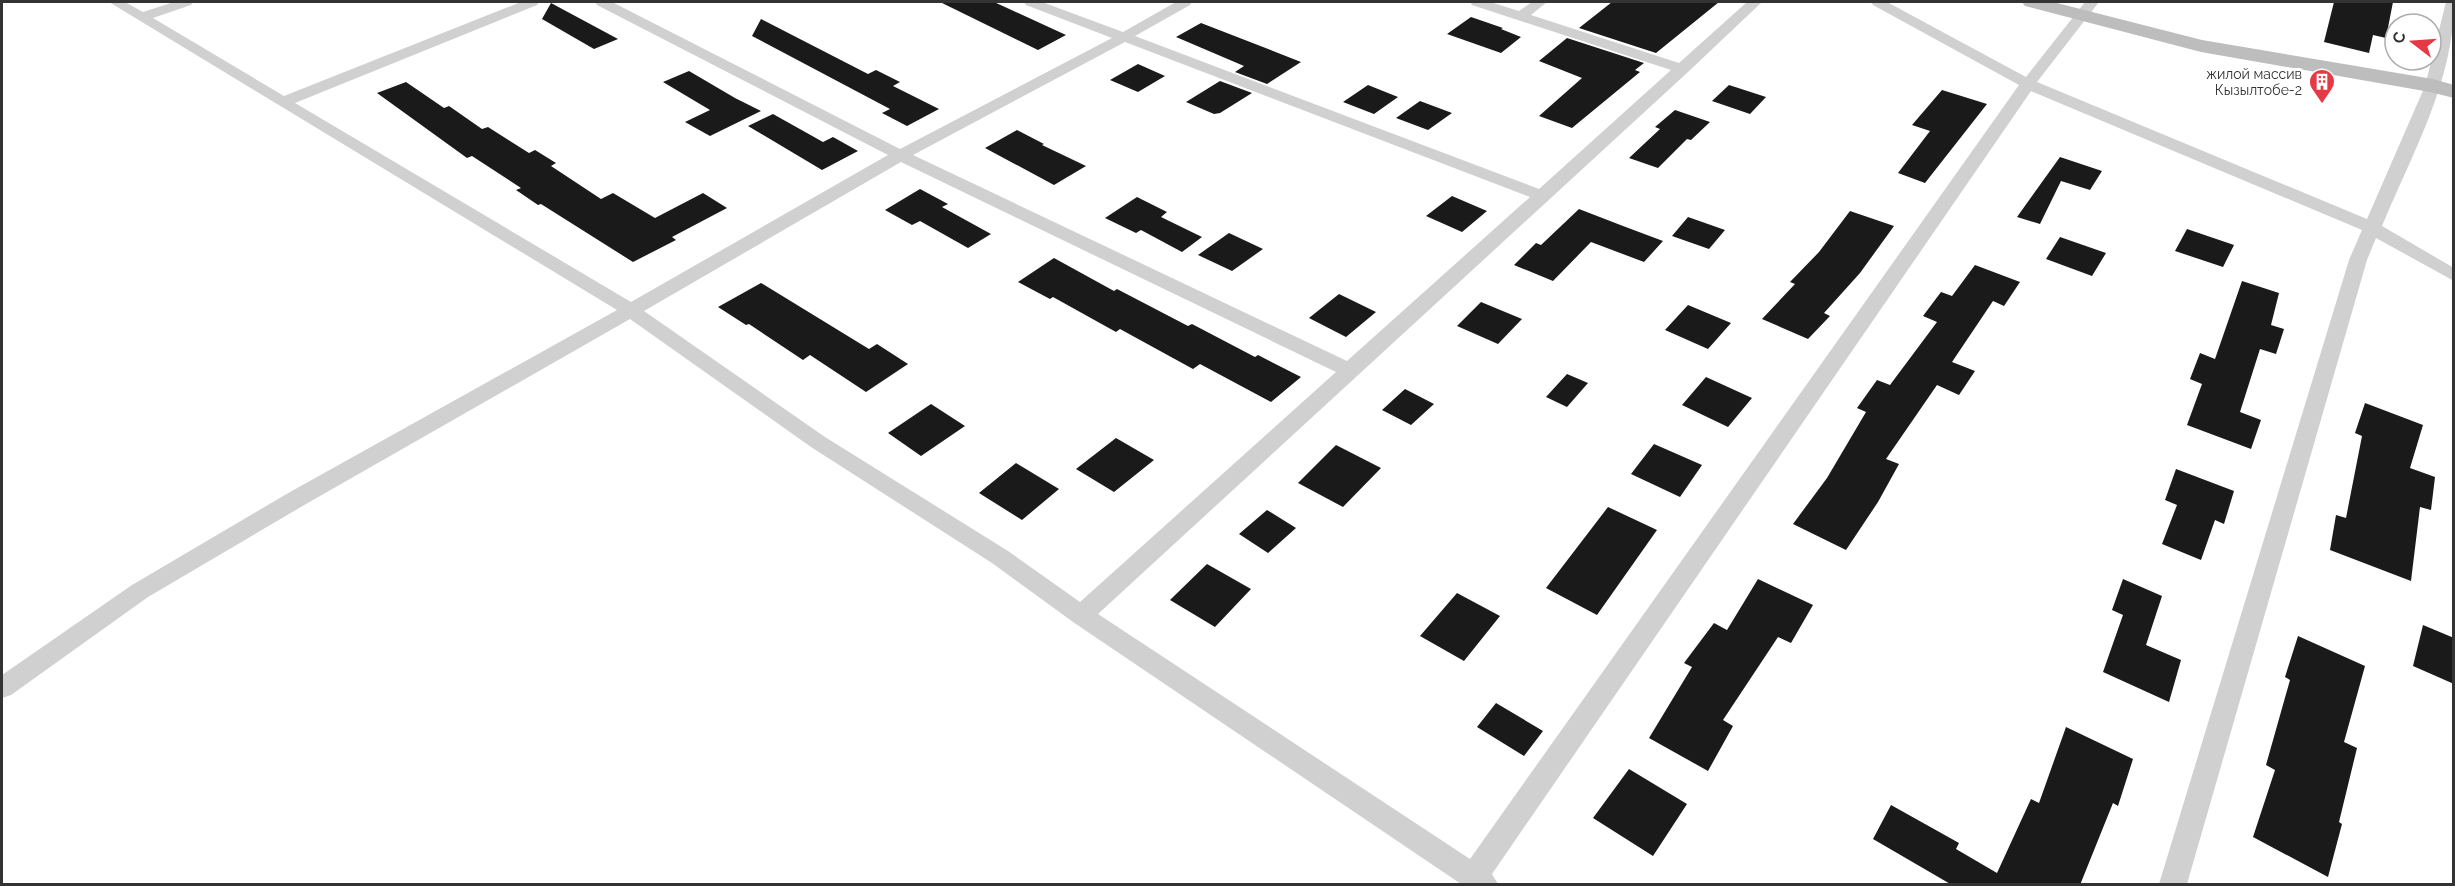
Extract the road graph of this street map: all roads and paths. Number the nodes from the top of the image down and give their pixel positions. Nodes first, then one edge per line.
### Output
1 (116, 2) edge
2 (186, 2) edge
3 (532, 2) edge
4 (602, 2) edge
5 (1031, 2) edge
6 (1185, 2) edge
7 (1478, 2) edge
8 (1540, 2) edge
9 (1755, 2) edge
10 (1878, 2) edge
11 (2032, 2) edge
12 (2452, 2) edge
13 (2087, 8) edge
14 (1521, 16) junction
15 (142, 17) junction
16 (1124, 37) junction
17 (1683, 69) junction
18 (2028, 84) junction
19 (2443, 89) edge
20 (284, 102) junction
21 (900, 155) junction
22 (1543, 196) junction
23 (2371, 227) junction
24 (2454, 276) edge
25 (630, 310) junction
26 (1351, 371) junction
27 (1081, 615) junction
28 (2, 688) edge
29 (1479, 881) edge
30 (2173, 885) edge

1 - 15 street
2 - 15 street
3 - 20 street
4 - 21 street
5 - 16 street
6 - 16 street
7 - 14 street
8 - 14 street
9 - 17 street
10 - 18 street
11 - 13 street
12 - 19 street
13 - 18 street
13 - 19 street
14 - 17 street
15 - 20 street
16 - 21 street
16 - 22 street
17 - 22 street
18 - 23 street
18 - 29 street
19 - 23 street
20 - 25 street
21 - 25 street
21 - 26 street
22 - 26 street
23 - 24 street
23 - 30 street
25 - 27 street
25 - 28 street
26 - 27 street
27 - 29 street

